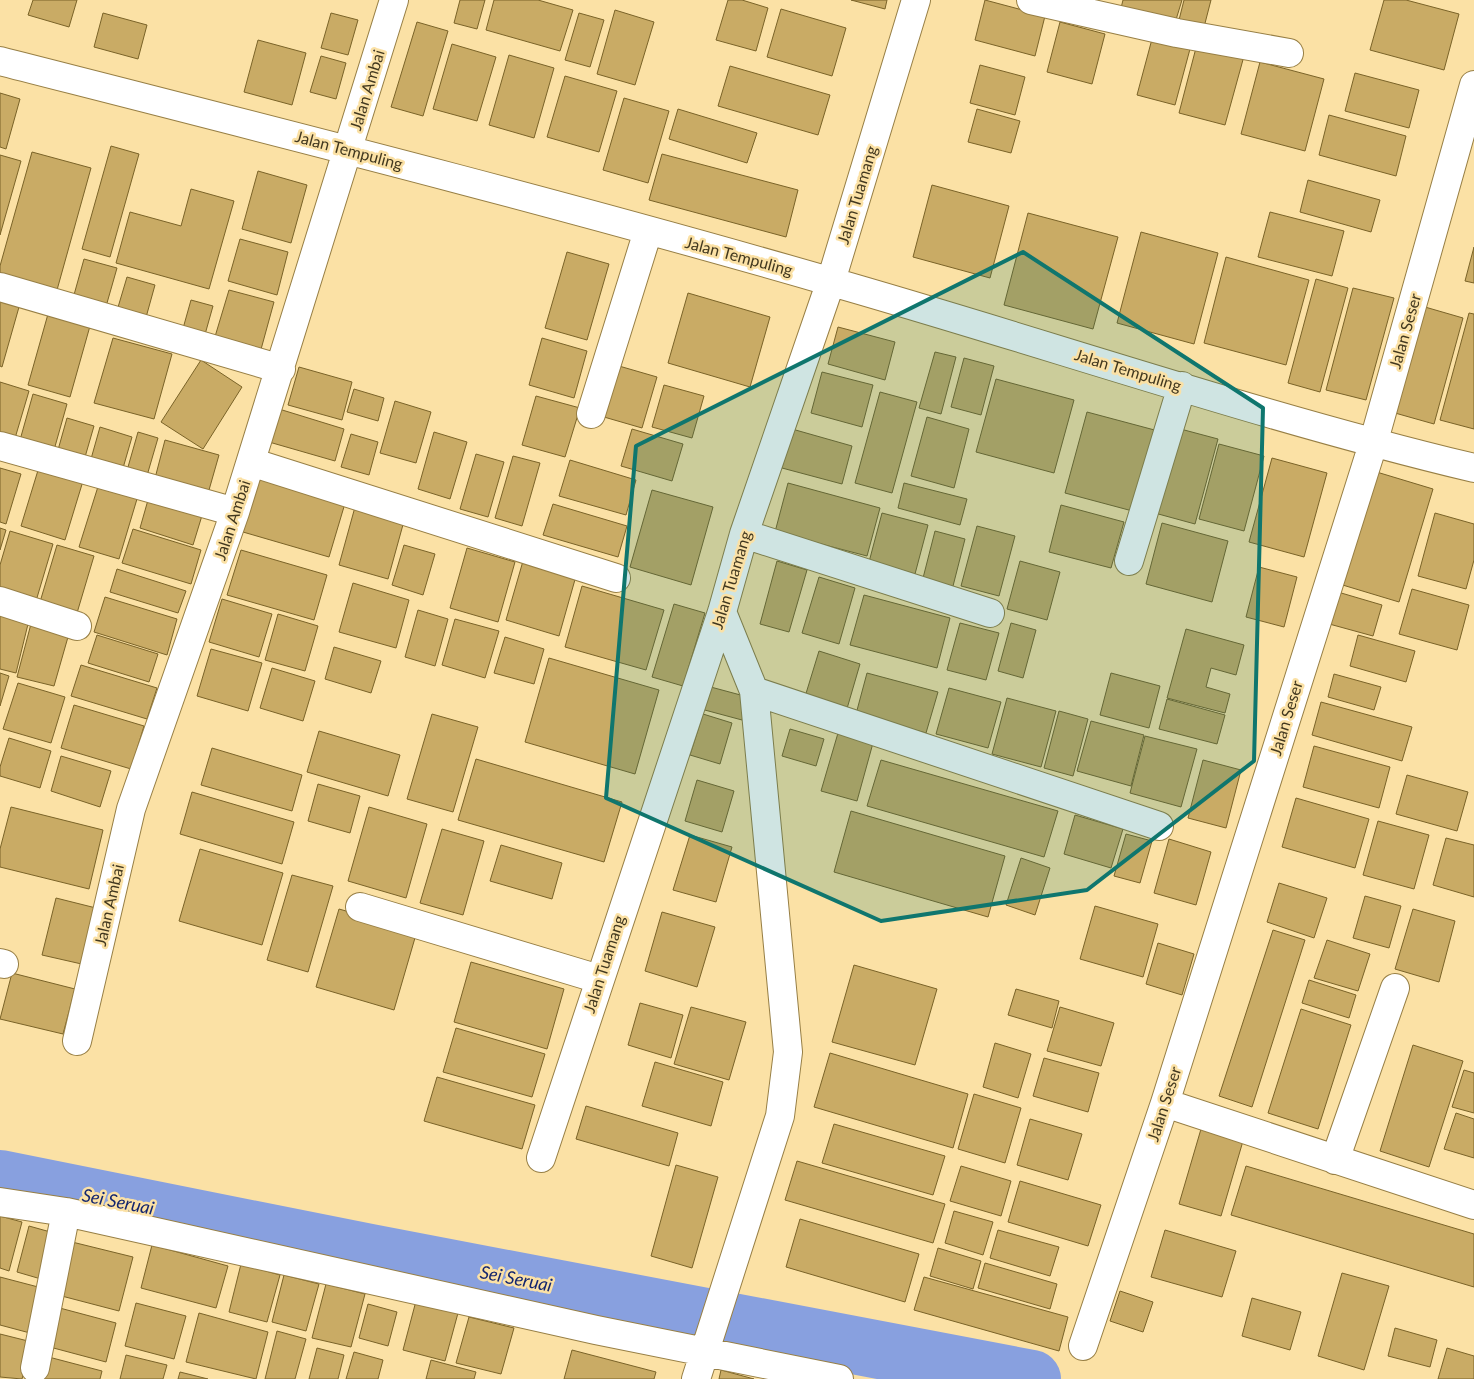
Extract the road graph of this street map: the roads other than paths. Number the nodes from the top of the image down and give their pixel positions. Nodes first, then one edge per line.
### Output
1 (394, 0) edge
2 (916, 0) edge
3 (1032, 0) edge
4 (1290, 53) dead end
5 (0, 62) edge
6 (1474, 85) edge
7 (348, 150) junction
8 (648, 231) junction
9 (831, 281) junction
10 (0, 287) edge
11 (281, 369) junction
12 (1182, 386) junction
13 (591, 414) dead end
14 (1373, 444) junction
15 (0, 446) edge
16 (251, 462) junction
17 (1474, 468) edge
18 (235, 512) junction
19 (744, 534) junction
20 (1129, 561) dead end
21 (616, 578) dead end
22 (0, 601) edge
23 (722, 612) junction
24 (990, 613) dead end
25 (77, 626) dead end
26 (754, 692) junction
27 (1159, 826) dead end
28 (360, 907) dead end
29 (599, 979) junction
30 (1395, 988) dead end
31 (77, 1041) dead end
32 (1165, 1103) junction
33 (541, 1158) dead end
34 (1335, 1160) junction
35 (0, 1202) edge
36 (1474, 1205) edge
37 (66, 1212) junction
38 (707, 1342) junction
39 (1083, 1346) dead end
40 (35, 1368) dead end
41 (696, 1379) edge
42 (839, 1379) edge

1 - 7 street, Jalan Ambai
2 - 9 street, Jalan Tuamang
3 - 4 street
5 - 7 street, Jalan Tempuling
6 - 14 street, Jalan Seser
7 - 8 street, Jalan Tempuling
7 - 11 street, Jalan Ambai
8 - 9 street, Jalan Tempuling
8 - 13 street
9 - 12 street, Jalan Tempuling
9 - 19 street, Jalan Tuamang
10 - 11 street
11 - 16 street, Jalan Ambai
12 - 14 street, Jalan Tempuling
12 - 20 street
14 - 17 street, Jalan Tempuling
14 - 32 street, Jalan Seser
15 - 18 street
16 - 18 street, Jalan Ambai
16 - 21 street
18 - 31 street, Jalan Ambai
19 - 23 street, Jalan Tuamang
19 - 24 street
22 - 25 street
23 - 26 street
23 - 29 street, Jalan Tuamang
26 - 27 street
26 - 38 street
28 - 29 street
29 - 33 street, Jalan Tuamang
30 - 34 street
32 - 34 street
32 - 39 street, Jalan Seser
34 - 36 street
35 - 37 street
37 - 38 street
37 - 40 street
38 - 41 street
38 - 42 street

